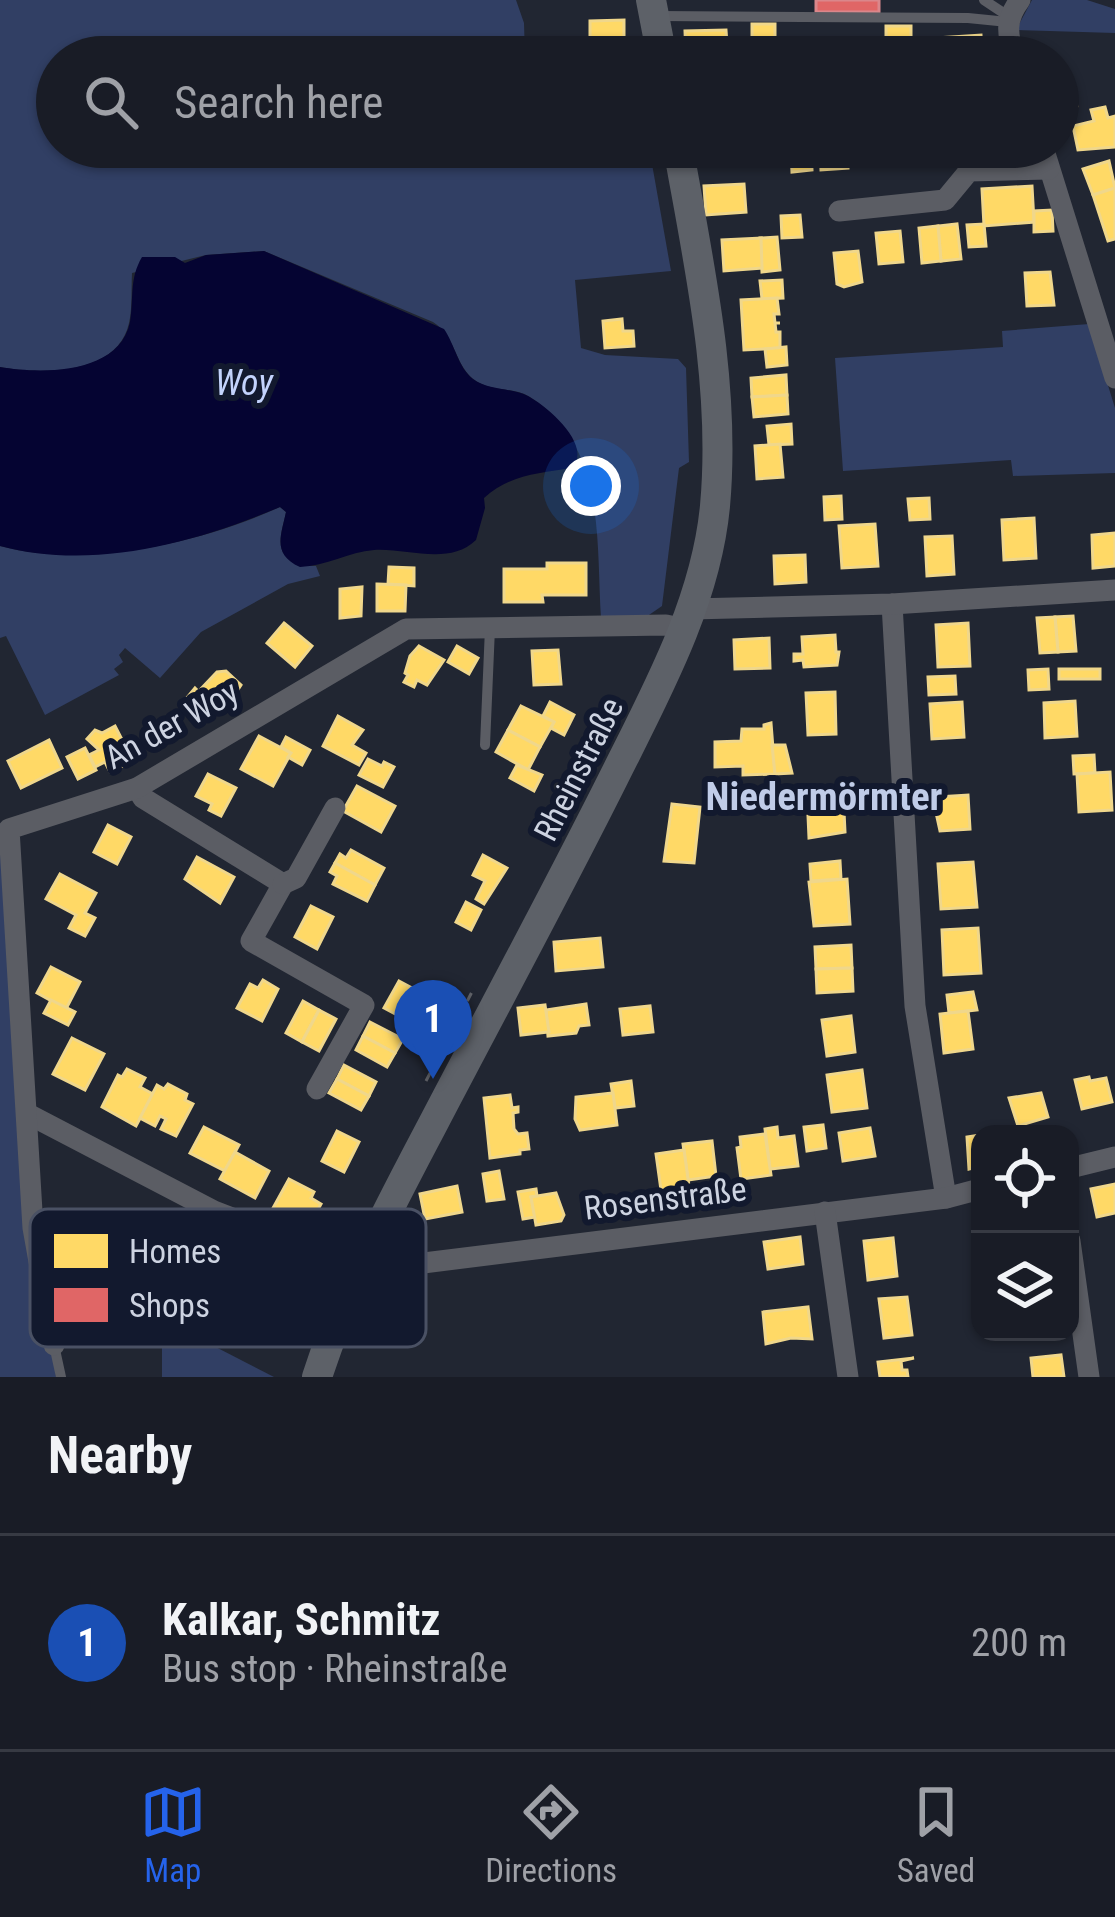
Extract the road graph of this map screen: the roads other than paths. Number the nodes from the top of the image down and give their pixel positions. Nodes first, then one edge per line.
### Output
1 (984, 0) edge
2 (653, 8) edge
3 (1012, 13) edge
4 (682, 168) edge
5 (991, 168) edge
6 (1049, 168) edge
7 (839, 212) dead end
8 (1115, 379) edge
9 (1115, 590) edge
10 (892, 604) junction
11 (688, 619) junction
12 (490, 626) junction
13 (485, 745) dead end
14 (136, 788) junction
15 (335, 808) dead end
16 (4, 829) edge
17 (283, 884) junction
18 (317, 1089) dead end
19 (28, 1114) junction
20 (1115, 1157) edge
21 (1079, 1166) edge
22 (971, 1191) edge
23 (946, 1198) junction
24 (32, 1209) edge
25 (210, 1209) edge
26 (389, 1209) edge
27 (825, 1212) junction
28 (426, 1264) edge
29 (1079, 1305) edge
30 (54, 1347) edge
31 (328, 1347) edge
32 (62, 1377) edge
33 (317, 1377) edge
34 (848, 1377) edge
35 (1089, 1377) edge

1 - 3 lane
2 - 3 lane
4 - 11 main road, Rheinstraße
5 - 7 street
6 - 8 street
9 - 10 street, An der Woy
10 - 11 street, An der Woy
10 - 23 street
11 - 12 street, An der Woy
11 - 26 main road, Rheinstraße
12 - 13 lane
12 - 14 street, An der Woy
14 - 16 street, An der Woy
14 - 17 street
15 - 17 street
16 - 19 street, An der Woy
17 - 18 street
19 - 24 street, An der Woy
19 - 25 street
20 - 21 street
22 - 23 street, Rosenstraße
23 - 27 street, Rosenstraße
27 - 28 street, Rosenstraße
27 - 34 street
29 - 35 street
30 - 32 lane, An der Woy
31 - 33 main road, Rheinstraße

